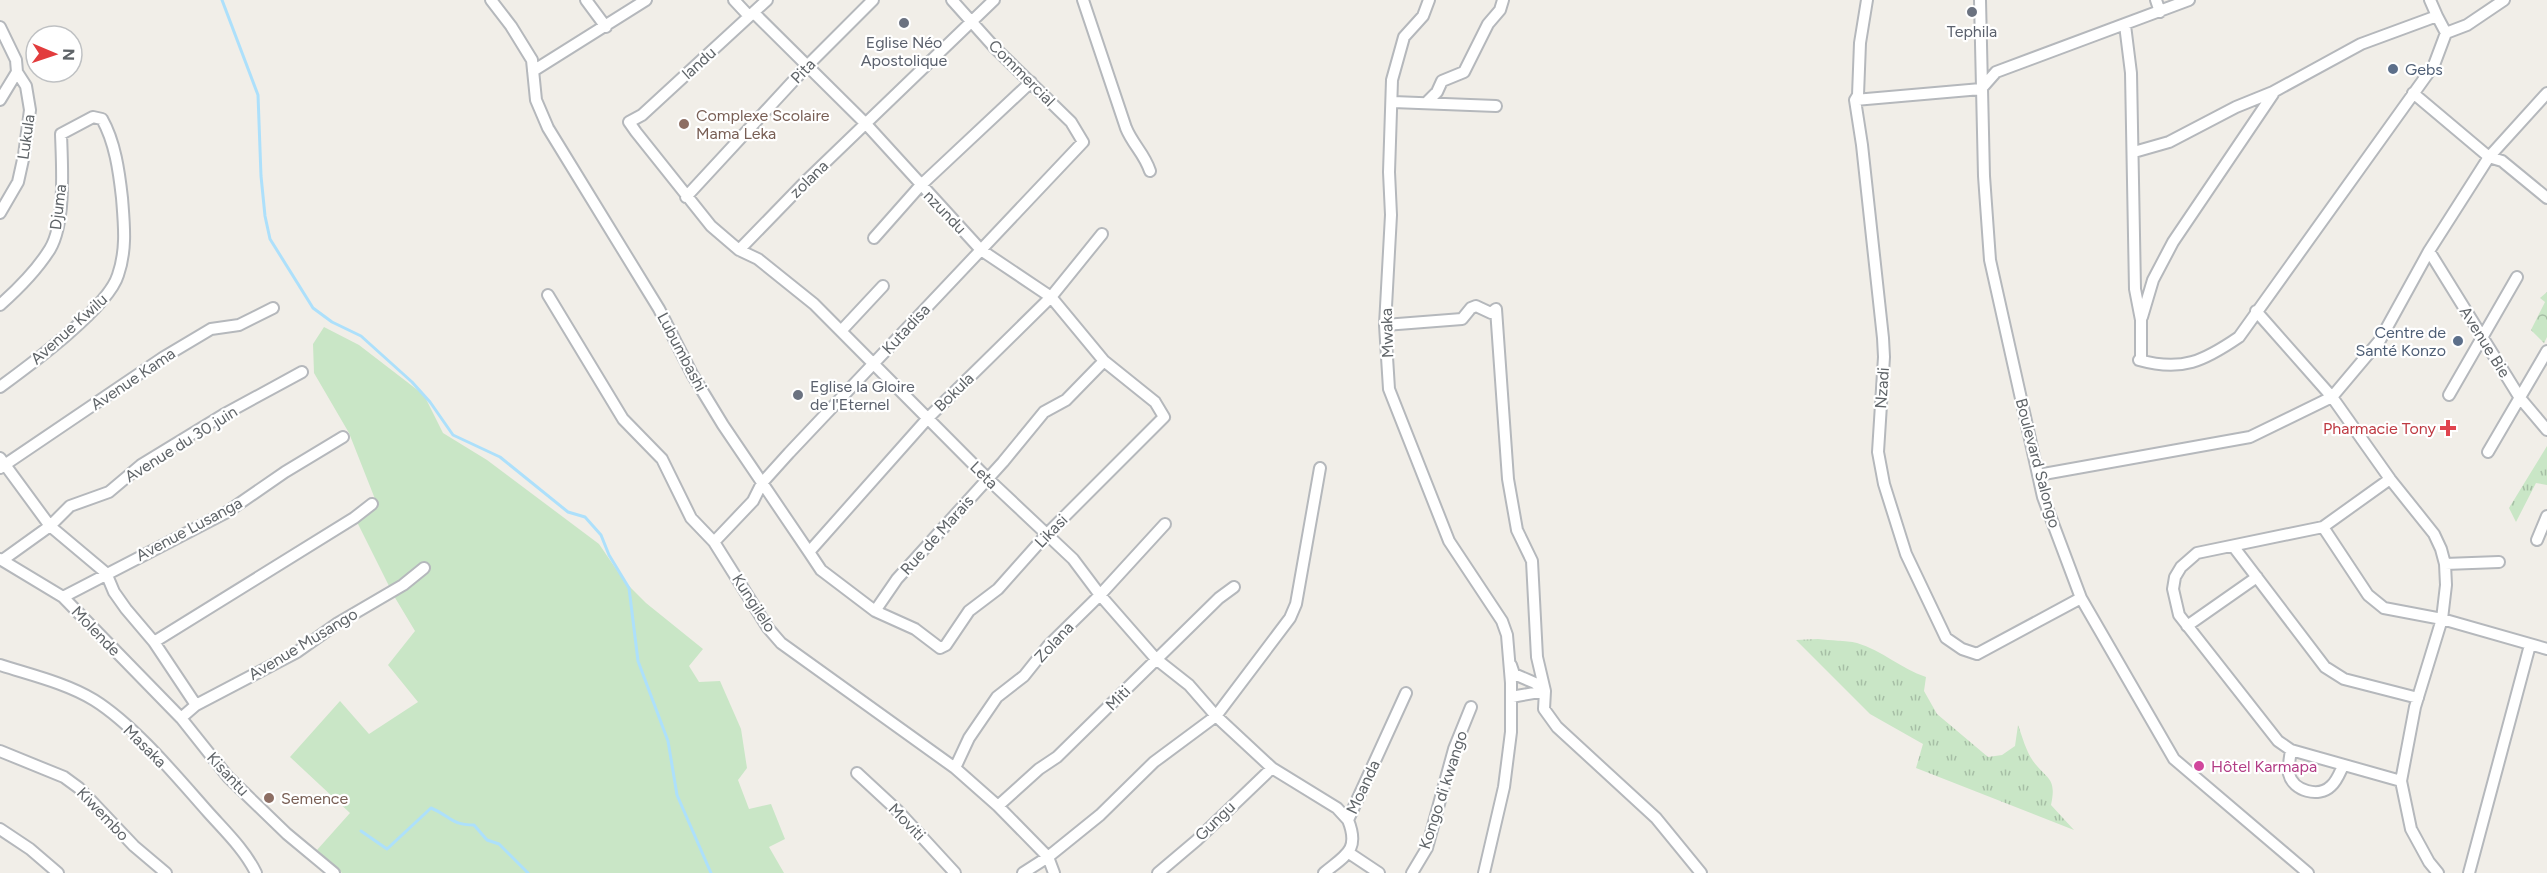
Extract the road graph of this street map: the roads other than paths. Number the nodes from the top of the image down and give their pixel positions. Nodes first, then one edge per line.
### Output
1 (491, 0) edge
2 (586, 0) edge
3 (646, 0) edge
4 (734, 0) edge
5 (767, 0) edge
6 (873, 0) edge
7 (952, 0) edge
8 (994, 0) edge
9 (1083, 0) edge
10 (1429, 0) edge
11 (1503, 0) edge
12 (1867, 0) edge
13 (1980, 0) edge
14 (2156, 0) edge
15 (2189, 0) edge
16 (2430, 0) edge
17 (2504, 0) edge
18 (2160, 12) junction
19 (754, 13) junction
20 (2437, 16) junction
21 (972, 20) junction
22 (2125, 25) junction
23 (0, 27) edge
24 (606, 27) junction
25 (2446, 33) junction
26 (808, 65) junction
27 (533, 71) junction
28 (17, 72) junction
29 (1031, 82) junction
30 (1981, 89) junction
31 (2273, 92) junction
32 (2413, 93) junction
33 (2547, 93) edge
34 (0, 100) edge
35 (1855, 100) junction
36 (1393, 102) junction
37 (1426, 103) junction
38 (1496, 106) dead end
39 (102, 119) joint
40 (629, 122) joint
41 (866, 124) junction
42 (1080, 148) joint
43 (2134, 152) junction
44 (2489, 157) junction
45 (1150, 171) dead end
46 (920, 186) junction
47 (686, 197) junction
48 (2547, 198) edge
49 (0, 213) edge
50 (1102, 234) dead end
51 (874, 238) dead end
52 (739, 250) junction
53 (981, 250) junction
54 (2429, 251) junction
55 (2517, 277) dead end
56 (884, 286) dead end
57 (548, 295) dead end
58 (1051, 297) junction
59 (0, 305) edge
60 (273, 308) dead end
61 (2256, 311) junction
62 (2141, 320) junction
63 (1385, 325) junction
64 (841, 331) junction
65 (2481, 336) junction
66 (2547, 351) edge
67 (1104, 361) junction
68 (873, 364) junction
69 (302, 372) dead end
70 (0, 387) edge
71 (2449, 395) dead end
72 (2332, 397) junction
73 (2520, 398) junction
74 (1164, 417) joint
75 (928, 418) junction
76 (2547, 430) edge
77 (343, 437) dead end
78 (2488, 452) dead end
79 (2, 463) edge
80 (1320, 468) dead end
81 (2038, 475) junction
82 (988, 479) junction
83 (2390, 479) junction
84 (762, 483) junction
85 (372, 504) dead end
86 (2547, 516) edge
87 (1165, 524) dead end
88 (50, 526) junction
89 (2323, 527) junction
90 (1047, 534) junction
91 (2537, 540) dead end
92 (714, 542) junction
93 (2233, 546) junction
94 (808, 552) junction
95 (2, 559) edge
96 (2499, 562) dead end
97 (2445, 564) junction
98 (424, 568) dead end
99 (106, 573) junction
100 (2257, 577) junction
101 (1234, 587) dead end
102 (1100, 595) junction
103 (63, 597) junction
104 (2081, 598) junction
105 (875, 611) junction
106 (2442, 620) junction
107 (2187, 626) junction
108 (154, 642) junction
109 (2530, 645) junction
110 (942, 647) joint
111 (1506, 647) junction
112 (2547, 649) edge
113 (1156, 659) junction
114 (0, 665) edge
115 (1545, 691) junction
116 (1406, 693) dead end
117 (1511, 697) junction
118 (2418, 698) junction
119 (196, 705) junction
120 (1471, 706) dead end
121 (1216, 716) junction
122 (181, 718) junction
123 (2291, 750) junction
124 (0, 751) edge
125 (2343, 766) junction
126 (955, 768) junction
127 (1272, 768) junction
128 (857, 773) dead end
129 (2401, 781) junction
130 (998, 806) junction
131 (1348, 820) junction
132 (0, 829) edge
133 (1349, 853) junction
134 (1048, 857) junction
135 (58, 873) edge
136 (166, 873) edge
137 (256, 873) edge
138 (334, 873) edge
139 (955, 873) edge
140 (1023, 873) edge
141 (1054, 873) edge
142 (1158, 873) edge
143 (1324, 873) edge
144 (1379, 873) edge
145 (1412, 873) edge
146 (1484, 873) edge
147 (1701, 873) edge
148 (2308, 873) edge
149 (2438, 873) edge
150 (2469, 873) edge

1 - 27 street, Lubumbashi
2 - 24 street
3 - 24 street
4 - 19 street, nzundu
5 - 19 street, landu
6 - 26 street, Pita
7 - 21 street, Commercial
8 - 21 street, zolana
9 - 45 street
10 - 36 street, Mwaka
11 - 37 street
12 - 35 street
13 - 30 street, Boulevard Salongo
14 - 18 street
15 - 18 street
16 - 20 street
17 - 25 street
18 - 22 street
19 - 26 street, nzundu
19 - 40 street, landu
20 - 25 street
20 - 31 street
21 - 29 street, Commercial
21 - 41 street, zolana
22 - 30 street
22 - 43 street
23 - 28 street, Lukula
24 - 27 street
25 - 32 street
26 - 41 street, nzundu
26 - 47 street, Pita
27 - 84 street, Lubumbashi
28 - 34 street
28 - 49 street, Lukula
29 - 42 street, Commercial
29 - 46 street
30 - 35 street
30 - 81 street, Boulevard Salongo
31 - 43 street
31 - 62 street
32 - 44 street
32 - 61 street
33 - 44 street
35 - 104 street, Nzadi
36 - 37 street
36 - 63 street, Mwaka
37 - 38 street
39 - 59 street, Djuma
39 - 70 street, Avenue Kwilu
40 - 47 street, Leta
41 - 46 street, nzundu
41 - 52 street, zolana
42 - 53 street, Kutadisa
43 - 62 street
44 - 48 street
44 - 54 street
46 - 51 street
46 - 53 street, nzundu
47 - 52 street, Leta
50 - 58 street, Bokula
52 - 64 street, Leta
53 - 58 street, nzundu
53 - 68 street, Kutadisa
54 - 65 street, Avenue Bie
54 - 72 street
55 - 65 street
56 - 64 street
57 - 92 street, Kungilelo
58 - 67 street, nzundu
58 - 75 street, Bokula
60 - 79 street, Avenue Kama
61 - 62 street
61 - 72 street
63 - 111 street, Mwaka
63 - 115 street
64 - 68 street, Leta
65 - 71 street
65 - 73 street, Avenue Bie
66 - 73 street
67 - 74 street, nzundu
67 - 82 street, Rue de Marais
68 - 75 street, Leta
68 - 84 street, Kutadisa
69 - 88 street, Avenue du 30 juin
72 - 81 street
72 - 83 street
73 - 76 street, Avenue Bie
73 - 78 street
74 - 90 street, Likasi
75 - 82 street, Leta
75 - 94 street, Bokula
77 - 99 street, Avenue Lusanga
79 - 88 street
80 - 121 street
81 - 104 street, Boulevard Salongo
82 - 90 street, Leta
82 - 105 street, Rue de Marais
83 - 89 street
83 - 97 street
84 - 92 street, Kutadisa
84 - 94 street, Lubumbashi
85 - 108 street
86 - 91 street
87 - 102 street, Zolana
88 - 95 street, Avenue du 30 juin
88 - 99 street
89 - 93 street
89 - 106 street
90 - 102 street, Leta
90 - 110 street, Likasi
92 - 126 street, Kungilelo
93 - 100 street
93 - 107 street
94 - 105 street, Lubumbashi
95 - 103 street, Molende
96 - 97 street
97 - 106 street
98 - 119 street, Avenue Musango
99 - 103 street, Avenue Lusanga
99 - 108 street
100 - 107 street
100 - 118 street
101 - 113 street, Miti
102 - 113 street, Leta
102 - 126 street, Zolana
103 - 122 street, Molende
104 - 148 street, Boulevard Salongo
105 - 110 street, Lubumbashi
106 - 109 street
106 - 118 street
107 - 123 street
108 - 119 street
109 - 112 street
109 - 150 street
111 - 115 street
111 - 117 street
113 - 121 street, Leta
113 - 130 street, Miti
114 - 137 street, Masaka
115 - 117 street
115 - 147 street
116 - 131 street, Moanda
117 - 146 street
118 - 129 street
119 - 122 street, Avenue Musango
120 - 145 street, Kongo di kwango
121 - 127 street, Leta
121 - 134 street
122 - 138 street, Kisantu
123 - 125 street
123 - 125 street
124 - 136 street, Kiwembo
125 - 129 street
126 - 130 street, Kungilelo
127 - 131 street, Leta
127 - 142 street, Gungu
128 - 139 street, Moviti
129 - 149 street
130 - 134 street, Kungilelo
131 - 133 street, Moanda
132 - 135 street
133 - 143 street
133 - 144 street
134 - 140 street
134 - 141 street, Kungilelo

